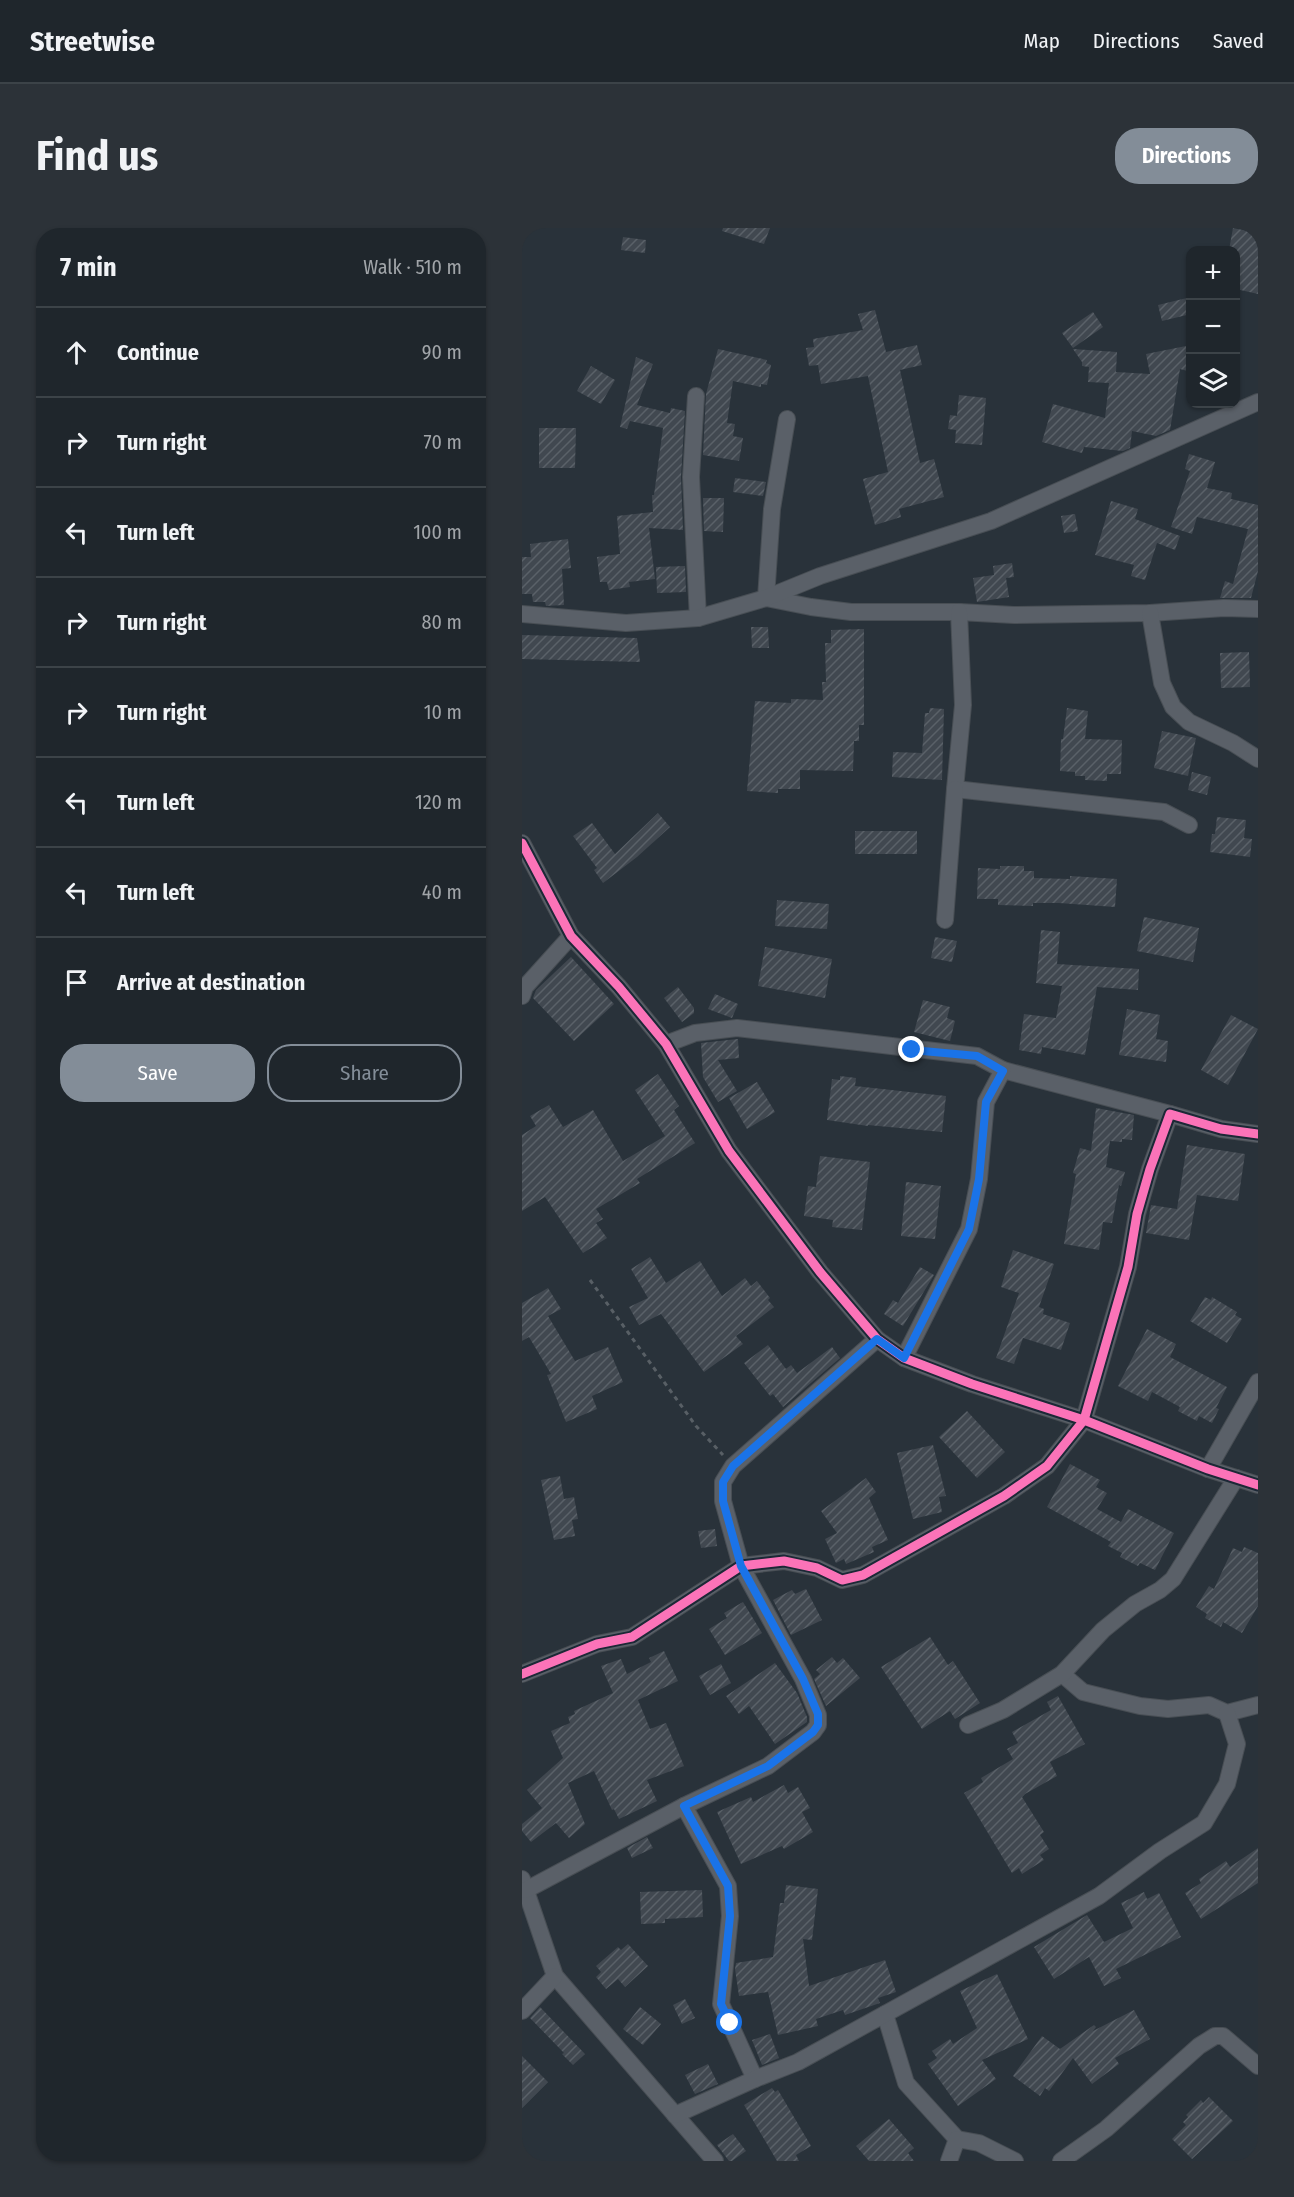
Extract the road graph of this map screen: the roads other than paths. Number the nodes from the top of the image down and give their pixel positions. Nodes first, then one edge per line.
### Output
1 (696, 396) dead end
2 (1258, 402) edge
3 (787, 419) dead end
4 (766, 598) junction
5 (1258, 609) edge
6 (959, 612) junction
7 (1150, 613) junction
8 (522, 614) edge
9 (698, 618) junction
10 (1258, 759) edge
11 (955, 789) junction
12 (1189, 825) dead end
13 (522, 843) edge
14 (945, 920) dead end
15 (571, 936) junction
16 (522, 996) edge
17 (666, 1044) junction
18 (1003, 1071) junction
19 (1170, 1114) junction
20 (1258, 1134) edge
21 (877, 1339) junction
22 (904, 1358) junction
23 (1258, 1382) edge
24 (1084, 1420) junction
25 (1208, 1469) junction
26 (1236, 1478) junction
27 (1258, 1485) edge
28 (741, 1566) junction
29 (522, 1674) edge
30 (1062, 1674) junction
31 (1258, 1705) edge
32 (1227, 1713) junction
33 (968, 1725) dead end
34 (684, 1806) junction
35 (524, 1885) edge
36 (555, 1976) junction
37 (522, 2011) edge
38 (885, 2014) junction
39 (1255, 2060) edge
40 (755, 2079) junction
41 (675, 2115) junction
42 (957, 2139) junction
43 (715, 2161) edge
44 (949, 2161) edge
45 (1015, 2161) edge
46 (1062, 2161) edge

1 - 9 street
2 - 4 street
3 - 4 street
4 - 6 street
4 - 9 street
5 - 7 street
6 - 7 street
6 - 11 street
7 - 10 street
8 - 9 street
11 - 12 street
11 - 14 street
13 - 15 street
15 - 16 street
15 - 17 street
17 - 18 street
17 - 21 street
18 - 19 street
18 - 22 street
19 - 20 street
19 - 24 street
21 - 22 street
21 - 28 street
22 - 24 street
23 - 25 street
24 - 25 street
24 - 28 street
25 - 26 street
26 - 27 street
26 - 30 street
28 - 29 street
28 - 34 street
30 - 32 street
30 - 33 street
31 - 32 street
32 - 38 street
34 - 35 street
34 - 40 street
35 - 36 street
36 - 37 street
36 - 41 street
38 - 40 street
38 - 42 street
39 - 46 street
40 - 41 street
41 - 43 street
42 - 44 street
42 - 45 street

